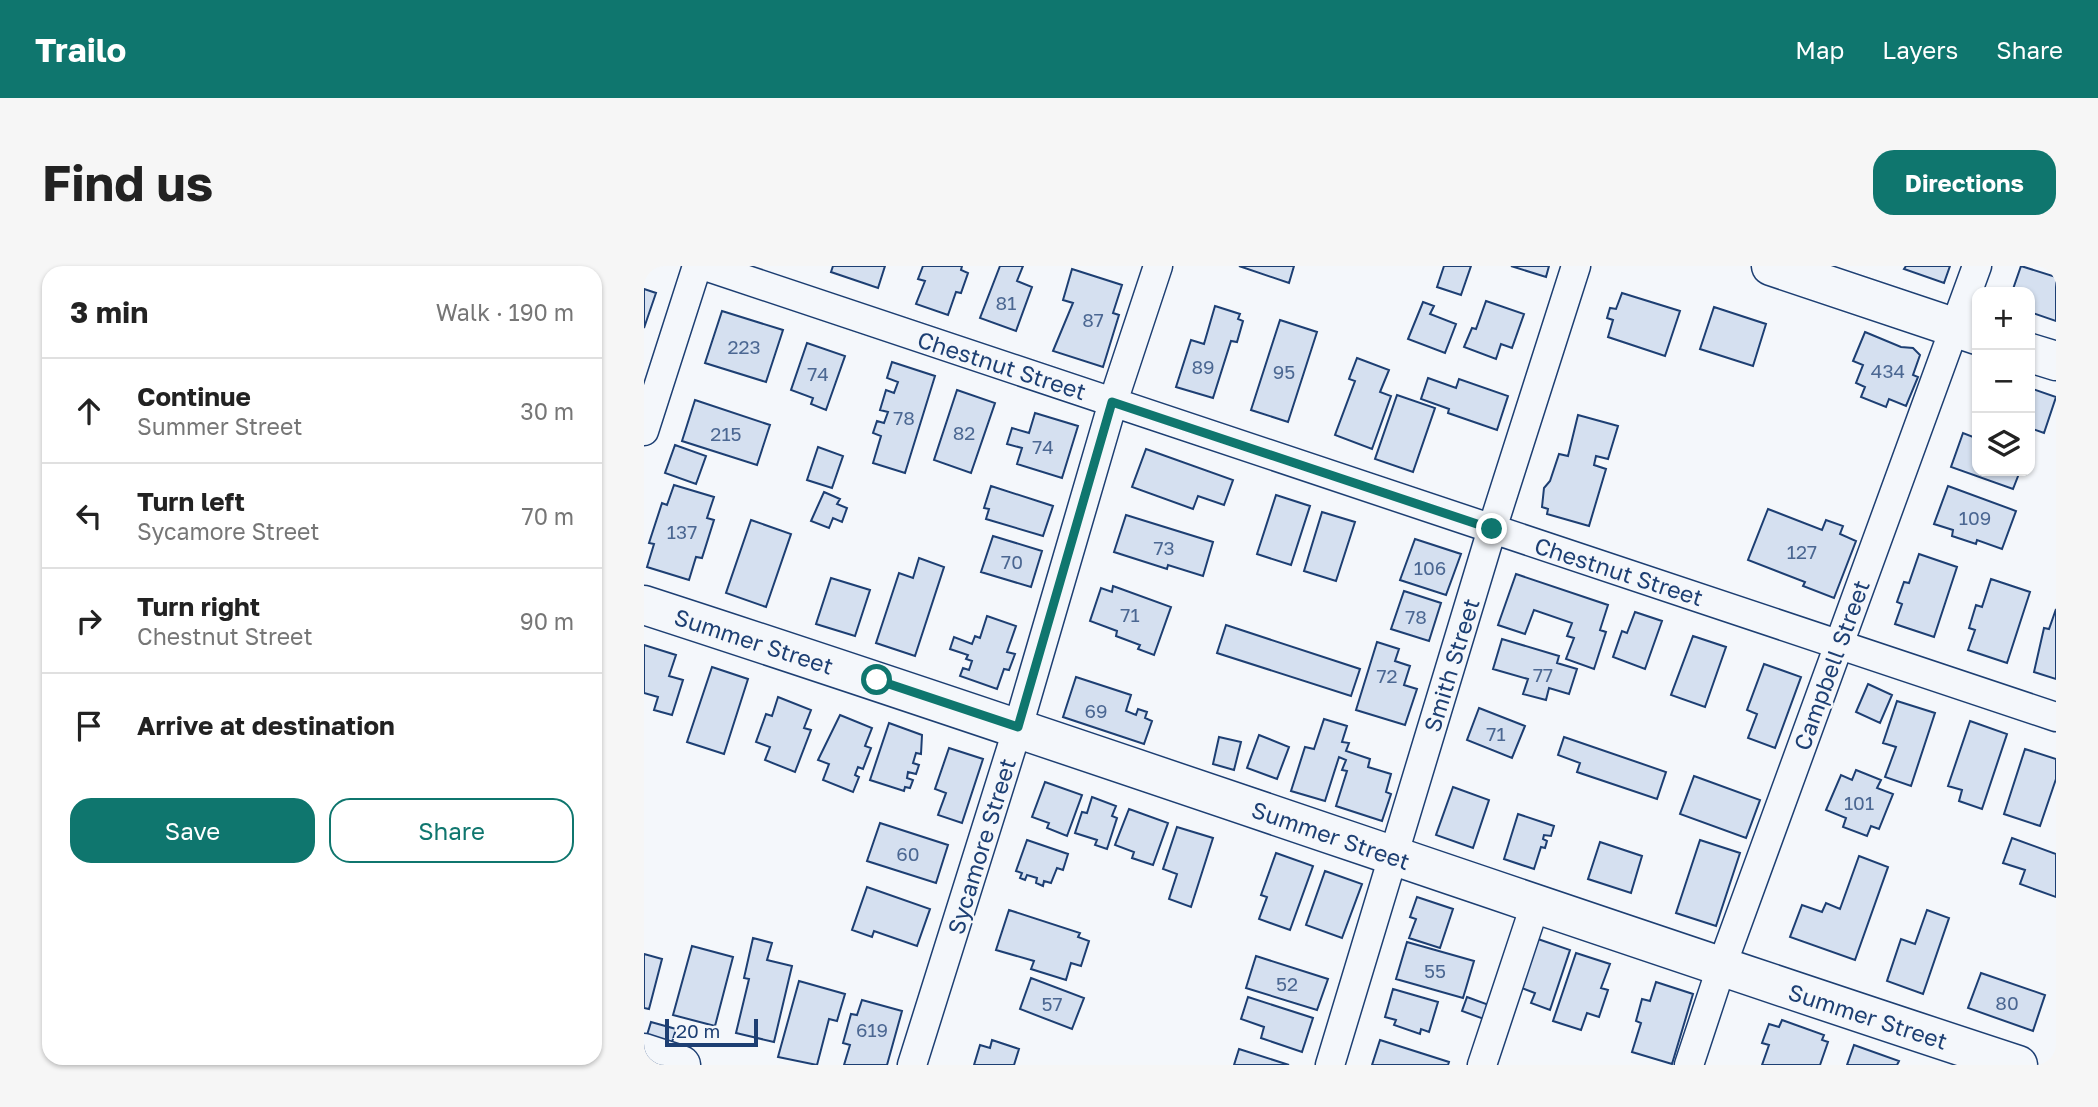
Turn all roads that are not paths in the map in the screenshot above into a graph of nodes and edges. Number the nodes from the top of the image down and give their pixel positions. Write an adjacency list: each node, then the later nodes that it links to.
1 (697, 266): 11 (street)
2 (705, 266): 10 (street, Chestnut Street)
3 (1158, 266): 10 (street, Sycamore Street)
4 (1576, 266): 12 (street, Smith Street)
5 (1771, 266): 7 (main road)
6 (1978, 266): 7 (street, Campbell Street)
7 (1966, 332): 14 (street, Campbell Street)
8 (2035, 355): 9 (main road)
9 (2056, 362)
10 (1112, 402): 12 (street, Chestnut Street); 16 (street, Sycamore Street)
11 (644, 431)
12 (1492, 529): 14 (street, Chestnut Street); 17 (street, Smith Street)
13 (644, 606): 16 (main road, Summer Street)
14 (1839, 644): 15 (street, Chestnut Street); 19 (street, Campbell Street)
15 (2056, 717)
16 (1018, 727): 17 (main road, Summer Street); 22 (street, Sycamore Street)
17 (1394, 856): 18 (main road, Summer Street); 23 (street, Smith Street)
18 (1535, 905): 19 (main road, Summer Street); 24 (street)
19 (1721, 968): 25 (street, Campbell Street); 26 (main road, Summer Street)
20 (644, 1053): 21 (main road)
21 (681, 1065)
22 (912, 1065)
23 (1330, 1065)
24 (1482, 1065)
25 (1689, 1065)
26 (2018, 1065)

